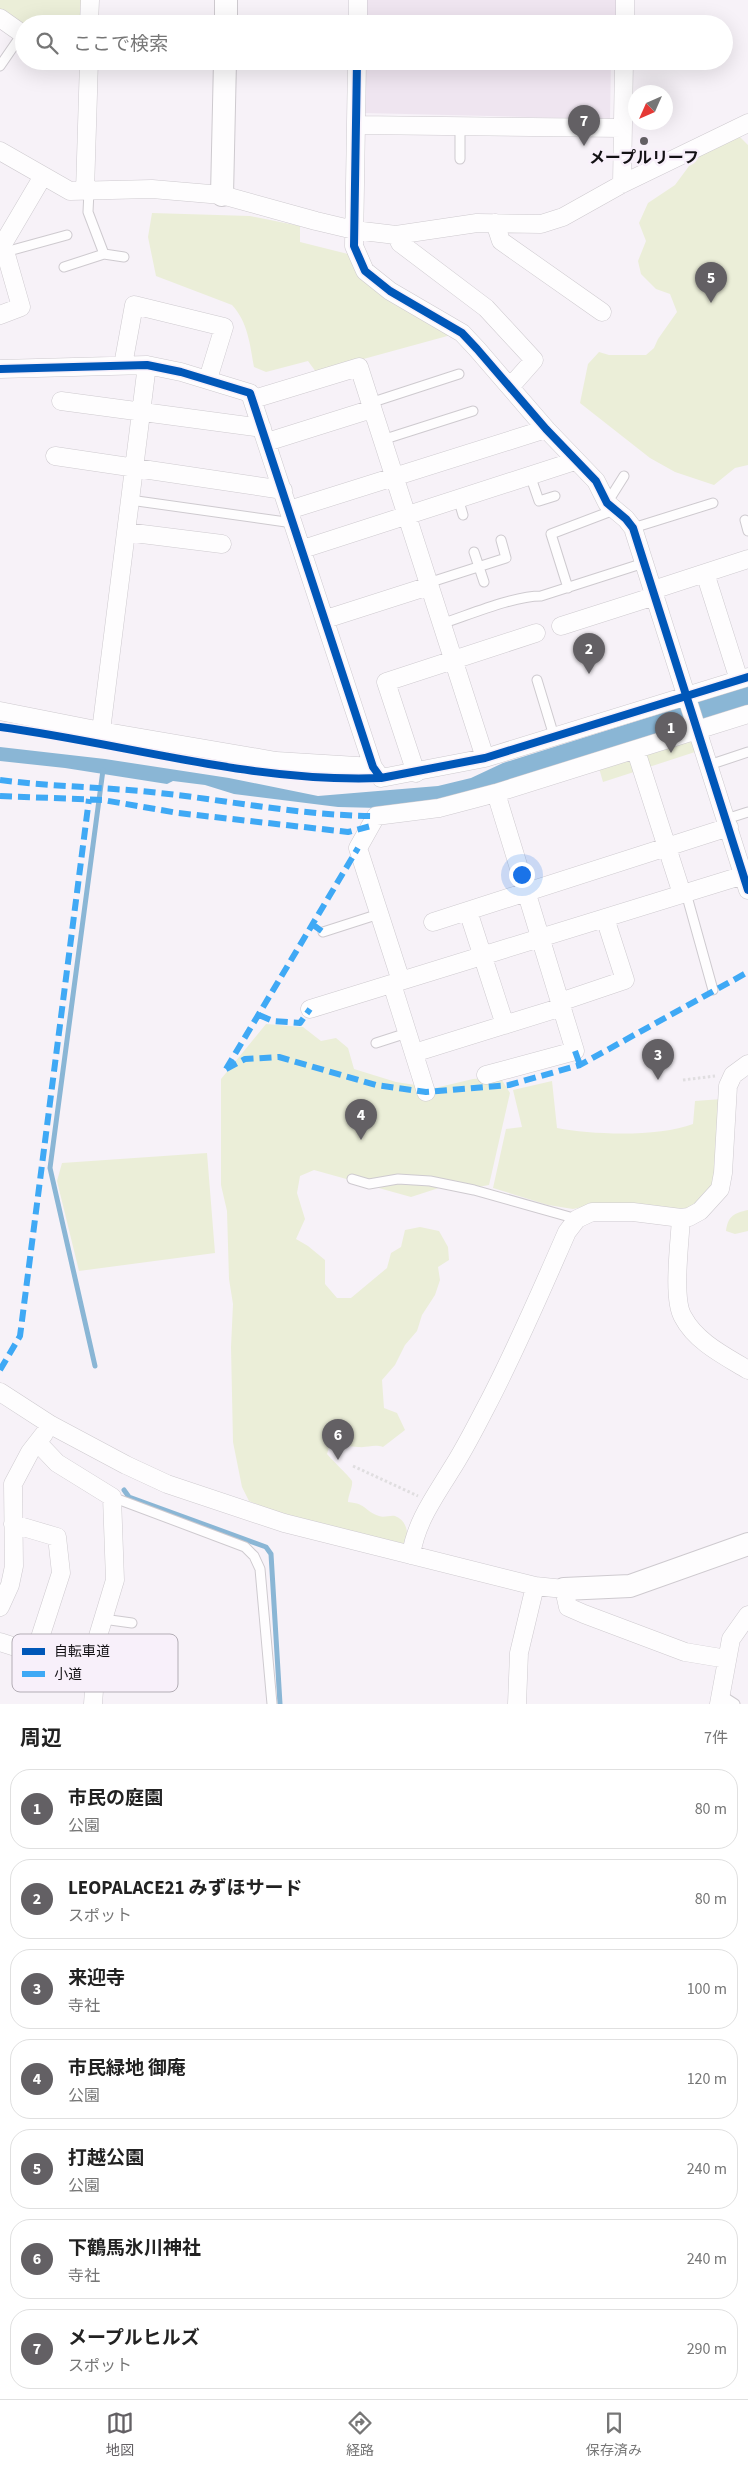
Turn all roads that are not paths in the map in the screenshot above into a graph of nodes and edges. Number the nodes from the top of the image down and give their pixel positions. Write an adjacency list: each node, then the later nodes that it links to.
1 (90, 0): 5 (street)
2 (226, 0): 6 (street)
3 (358, 0): 7 (street)
4 (625, 0): 8 (street)
5 (89, 15)
6 (226, 15)
7 (358, 15)
8 (625, 15)
9 (0, 18): 10 (street)
10 (15, 29)
11 (15, 46): 12 (lane)
12 (0, 66)
13 (88, 70): 25 (street)
14 (225, 70): 26 (street)
15 (357, 70): 18 (street)
16 (624, 70): 20 (street)
17 (748, 123): 24 (street)
18 (356, 125): 19 (street); 28 (street)
19 (460, 126): 20 (street); 22 (lane)
20 (622, 128): 24 (street)
21 (0, 151): 23 (street)
22 (460, 159)
23 (43, 176): 25 (street); 31 (street)
24 (622, 184): 27 (street)
25 (87, 191): 26 (street); 32 (lane)
26 (222, 195): 28 (street)
27 (496, 223): 30 (street); 35 (street)
28 (354, 230): 30 (street); 42 (street)
29 (67, 235): 31 (lane)
30 (396, 235): 42 (street)
31 (6, 252): 36 (street)
32 (104, 254): 33 (lane); 34 (lane)
33 (124, 257)
34 (64, 267)
35 (602, 312)
36 (0, 316)
37 (123, 365): 38 (street); 39 (street); 41 (street)
38 (147, 365): 41 (street); 47 (street)
39 (0, 369)
40 (459, 374): 45 (lane)
41 (208, 379): 43 (street)
42 (511, 386): 48 (street)
43 (254, 399): 45 (street); 49 (street)
44 (61, 401): 47 (street)
45 (371, 406): 49 (street); 50 (street)
46 (473, 411): 50 (lane)
47 (143, 412): 49 (street); 53 (street)
48 (546, 429): 52 (street); 56 (street)
49 (265, 435): 57 (street)
50 (382, 440): 56 (street)
51 (55, 456): 53 (street)
52 (575, 461): 54 (street); 62 (street)
53 (134, 468): 57 (street); 60 (street)
54 (530, 475): 58 (lane); 59 (street)
55 (624, 476): 62 (lane)
56 (394, 477): 63 (street); 65 (street)
57 (282, 490): 65 (street)
58 (555, 496)
59 (458, 498): 63 (street); 64 (lane)
60 (130, 500): 65 (lane); 69 (street)
61 (713, 503): 67 (lane)
62 (610, 507): 67 (street); 80 (lane)
63 (406, 515): 72 (street); 79 (street)
64 (463, 515)
65 (292, 517): 72 (street)
66 (744, 520): 68 (lane)
67 (633, 528): 75 (street)
68 (748, 531)
69 (126, 532): 71 (street); 93 (street)
70 (501, 540): 76 (lane)
71 (222, 544)
72 (302, 549): 82 (street)
73 (474, 552): 76 (lane)
74 (748, 559): 77 (street)
75 (644, 563): 80 (lane); 81 (street)
76 (479, 566): 78 (lane); 79 (lane)
77 (705, 573): 81 (street); 87 (street)
78 (484, 582)
79 (429, 584): 82 (street); 83 (street)
80 (568, 588): 83 (lane)
81 (654, 593): 84 (street); 89 (street)
82 (326, 619): 99 (street)
83 (441, 624): 86 (street)
84 (561, 626)
85 (536, 634): 86 (street)
86 (453, 661): 97 (street); 100 (street)
87 (744, 678): 89 (street)
88 (537, 680): 94 (lane)
89 (687, 697): 92 (street); 94 (street)
90 (0, 710): 93 (street)
91 (748, 714): 92 (street)
92 (699, 730): 95 (street); 98 (street)
93 (101, 731): 99 (street)
94 (554, 736): 97 (street)
95 (636, 751): 101 (street); 104 (street)
96 (748, 752): 98 (lane)
97 (485, 758): 100 (street)
98 (709, 765): 103 (street)
99 (373, 768): 100 (street)
100 (416, 773)
101 (496, 793): 106 (street); 109 (street)
102 (748, 812): 103 (lane)
103 (728, 823): 104 (street); 105 (street)
104 (666, 847): 106 (street); 107 (street)
105 (745, 874): 107 (street)
106 (526, 892): 108 (street); 113 (street)
107 (684, 894): 110 (street); 116 (lane)
108 (468, 911): 111 (street); 114 (street)
109 (379, 914): 112 (lane); 115 (street)
110 (605, 918): 113 (street); 117 (street)
111 (432, 922)
112 (323, 932)
113 (540, 938): 114 (street); 117 (street)
114 (483, 956): 115 (street); 119 (street)
115 (397, 982): 118 (street); 120 (street)
116 (713, 990)
117 (561, 1005): 119 (street); 124 (street)
118 (310, 1009)
119 (505, 1025): 122 (street)
120 (408, 1033): 121 (lane); 122 (street)
121 (376, 1043)
122 (414, 1053): 125 (street)
123 (748, 1064): 127 (street)
124 (486, 1075)
125 (426, 1092)
126 (352, 1179): 128 (lane)
127 (681, 1218): 128 (street); 129 (street)
128 (577, 1219): 137 (street)
129 (748, 1370)
130 (0, 1392): 131 (street)
131 (51, 1424): 132 (street); 137 (street)
132 (38, 1443): 133 (street); 134 (street)
133 (6, 1489): 135 (street)
134 (112, 1497): 142 (street); 150 (lane)
135 (13, 1524): 140 (street); 144 (street)
136 (748, 1544): 139 (street)
137 (411, 1555): 138 (street)
138 (535, 1586): 139 (street); 151 (street)
139 (564, 1589): 148 (street)
140 (0, 1607)
141 (748, 1615): 148 (street)
142 (103, 1619): 143 (lane); 145 (street)
143 (132, 1623)
144 (41, 1634)
145 (99, 1634)
146 (0, 1642): 147 (street)
147 (12, 1646)
148 (727, 1658): 149 (street)
149 (725, 1701)
150 (272, 1704)
151 (517, 1704)

